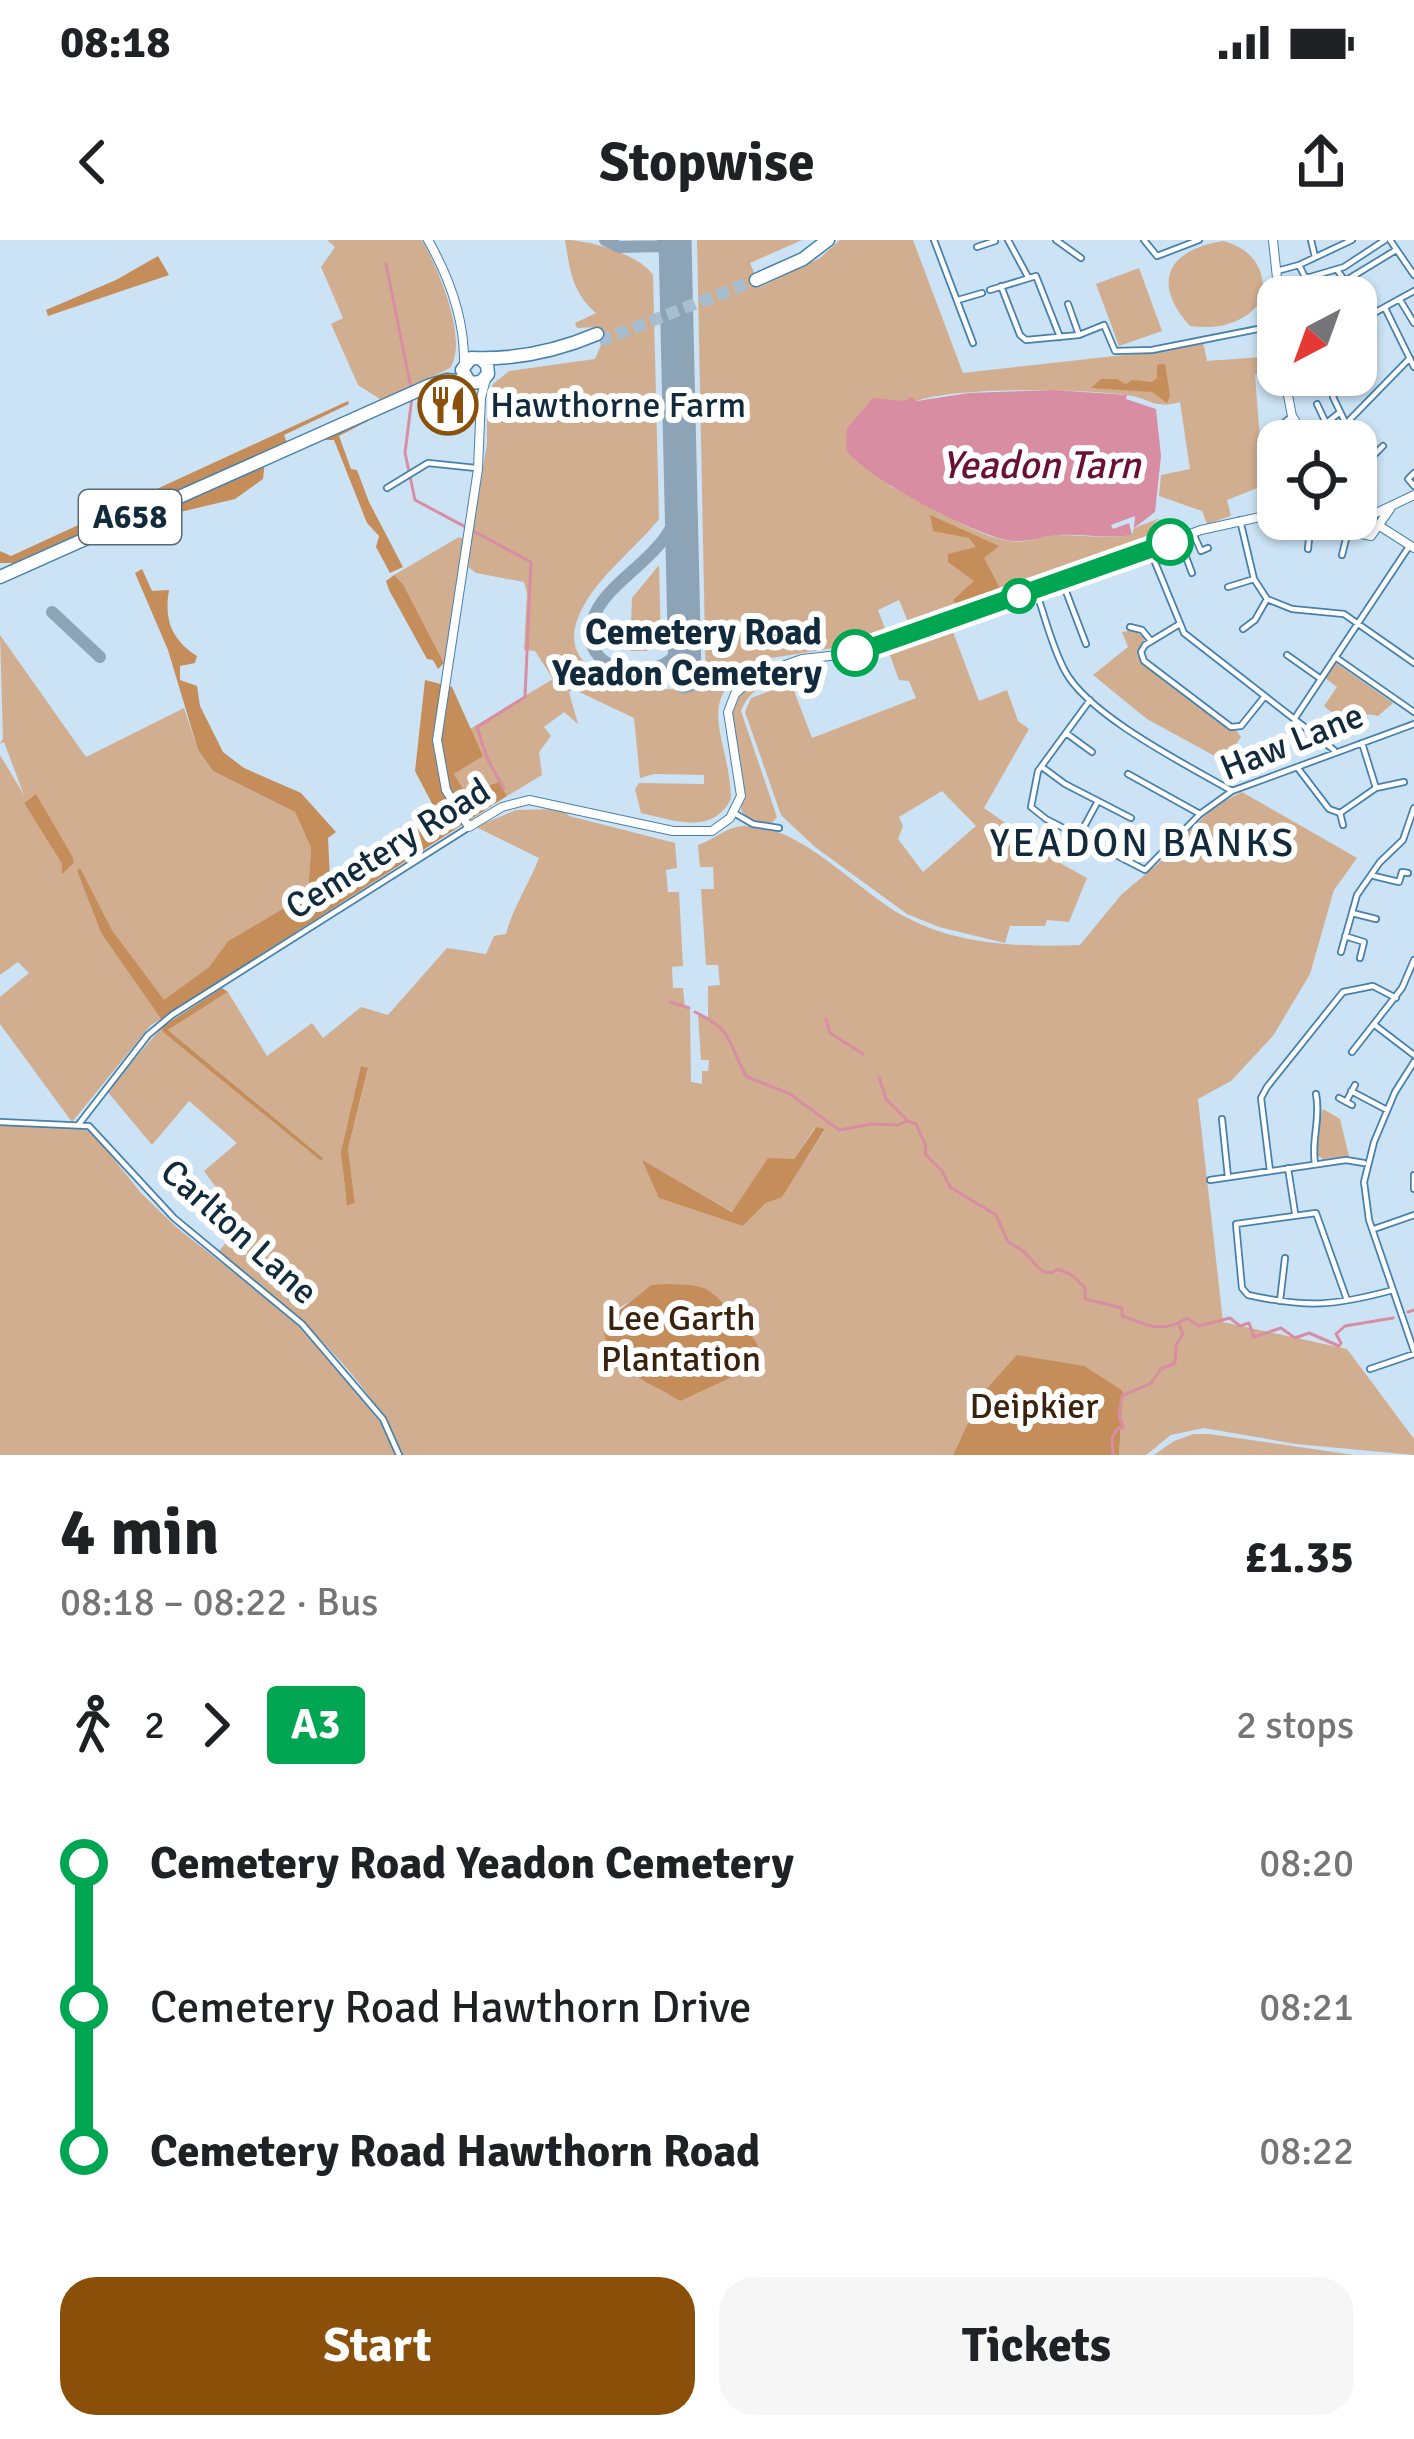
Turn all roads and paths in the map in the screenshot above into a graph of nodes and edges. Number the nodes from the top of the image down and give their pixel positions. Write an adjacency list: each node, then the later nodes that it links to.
1 (428, 240): 37 (street)
2 (815, 240): 3 (highway)
3 (829, 240)
4 (934, 240): 26 (street)
5 (996, 240): 14 (street)
6 (1008, 240): 23 (street)
7 (1055, 240): 17 (street)
8 (1144, 240): 9 (street)
9 (1199, 240)
10 (1274, 240): 20 (street)
11 (1311, 240): 16 (street)
12 (1352, 240): 16 (street)
13 (1388, 240): 15 (street); 19 (street)
14 (976, 248)
15 (1396, 250): 19 (street); 21 (street)
16 (1315, 256): 18 (street)
17 (1081, 258)
18 (1299, 265): 19 (street); 20 (street)
19 (1337, 269)
20 (1277, 271): 22 (street)
21 (1414, 275)
22 (1277, 276)
23 (1028, 277): 24 (street); 35 (street)
24 (1001, 286): 26 (street); 35 (street)
25 (1414, 291): 27 (street)
26 (958, 300): 36 (street)
27 (1400, 300): 29 (street); 31 (street)
28 (1068, 304): 33 (street)
29 (1385, 308): 30 (street); 40 (street)
30 (1377, 312)
31 (1414, 323)
32 (1257, 329): 33 (street)
33 (1079, 335): 35 (street)
34 (599, 338): 38 (highway)
35 (1060, 338)
36 (973, 343)
37 (464, 346): 39 (street); 41 (street)
38 (543, 356): 39 (highway); 43 (highway)
39 (480, 358): 41 (highway); 43 (highway)
40 (1410, 358): 42 (street); 57 (street)
41 (464, 366): 44 (highway, A658); 45 (highway)
42 (1414, 367)
43 (486, 378): 45 (highway); 48 (street)
44 (446, 380): 45 (highway, A658); 79 (highway, A658)
45 (470, 382): 48 (street)
46 (1288, 396): 51 (street)
47 (1335, 396): 50 (street)
48 (481, 398): 60 (street)
49 (1317, 404): 54 (street)
50 (1339, 413): 55 (street); 56 (street)
51 (1292, 416): 52 (street); 53 (street)
52 (1286, 420)
53 (1294, 420)
54 (1325, 420)
55 (1330, 420)
56 (1343, 420)
57 (1350, 420)
58 (1382, 446): 59 (street)
59 (1377, 451)
60 (478, 469): 63 (street); 117 (street)
61 (1414, 473): 62 (street)
62 (1414, 485)
63 (387, 488)
64 (1414, 495): 65 (street)
65 (1377, 513)
66 (1257, 517): 67 (street)
67 (1240, 520): 69 (street); 80 (street)
68 (1377, 528): 73 (street)
69 (1193, 533): 70 (street); 74 (street)
70 (1179, 538): 76 (street); 78 (street)
71 (1307, 540): 75 (street)
72 (1351, 540): 77 (street)
73 (1412, 546): 85 (street)
74 (1208, 548)
75 (1308, 549)
76 (1150, 550): 81 (street); 86 (street)
77 (1342, 555)
78 (1192, 573)
79 (0, 577)
80 (1254, 579): 82 (street); 84 (street)
81 (1062, 581): 83 (street); 90 (street)
82 (1228, 587)
83 (1036, 591): 96 (street); 112 (street)
84 (1267, 599): 85 (street); 88 (street)
85 (1358, 623): 92 (street); 93 (street)
86 (1178, 625): 89 (street); 95 (street)
87 (1130, 627): 89 (street)
88 (1243, 629)
89 (1150, 641): 95 (street)
90 (1085, 644)
91 (1287, 655): 94 (street)
92 (1335, 658): 94 (street); 97 (street)
93 (1414, 663)
94 (1321, 679): 98 (street)
95 (1265, 696): 98 (street)
96 (1090, 700): 100 (street); 109 (street)
97 (1414, 712)
98 (1294, 718): 102 (street)
99 (1414, 724): 101 (street, Haw Lane)
100 (1066, 733): 103 (street); 104 (street)
101 (1362, 743): 102 (street, Haw Lane); 108 (street)
102 (1334, 750): 105 (street, Haw Lane)
103 (1092, 752)
104 (1042, 767): 110 (street); 119 (street)
105 (1297, 767): 109 (street, Haw Lane); 113 (street)
106 (1129, 773): 114 (street)
107 (1404, 782): 108 (street)
108 (1376, 788): 113 (street)
109 (1232, 791): 114 (street, Haw Lane)
110 (1098, 801): 115 (street); 119 (street)
111 (1414, 808): 121 (street)
112 (734, 813): 117 (street, Cemetery Road); 118 (street)
113 (1340, 813): 116 (street)
114 (1200, 814): 119 (street, Haw Lane)
115 (1132, 818)
116 (1343, 825)
117 (469, 827): 137 (street, Cemetery Road)
118 (779, 828)
119 (1079, 836)
120 (1408, 873): 121 (street)
121 (1373, 876): 122 (street)
122 (1352, 913): 123 (street); 124 (street)
123 (1376, 919)
124 (1345, 936): 125 (street); 126 (street)
125 (1341, 952)
126 (1360, 958)
127 (1414, 960): 128 (street)
128 (1396, 998): 129 (street); 141 (street)
129 (1374, 1025): 130 (street); 131 (street)
130 (1352, 1052)
131 (1414, 1059): 134 (street)
132 (1316, 1094): 138 (street)
133 (1346, 1102): 134 (street)
134 (1387, 1110): 139 (street)
135 (1222, 1119): 143 (street)
136 (0, 1122): 137 (street)
137 (79, 1124): 155 (street, Carlton Lane)
138 (1315, 1164): 139 (street); 140 (street)
139 (1366, 1164): 148 (street)
140 (1288, 1168): 141 (street); 146 (street)
141 (1270, 1171): 143 (street)
142 (1414, 1174): 145 (street)
143 (1228, 1177): 144 (street)
144 (1210, 1180)
145 (1414, 1189)
146 (1294, 1213): 151 (street); 152 (street)
147 (1414, 1215): 148 (street)
148 (1372, 1230): 150 (street)
149 (1286, 1258): 152 (street)
150 (1393, 1290): 151 (street); 153 (street)
151 (1347, 1300): 152 (street)
152 (1280, 1301)
153 (1414, 1353): 154 (street)
154 (1370, 1369)
155 (399, 1455)

